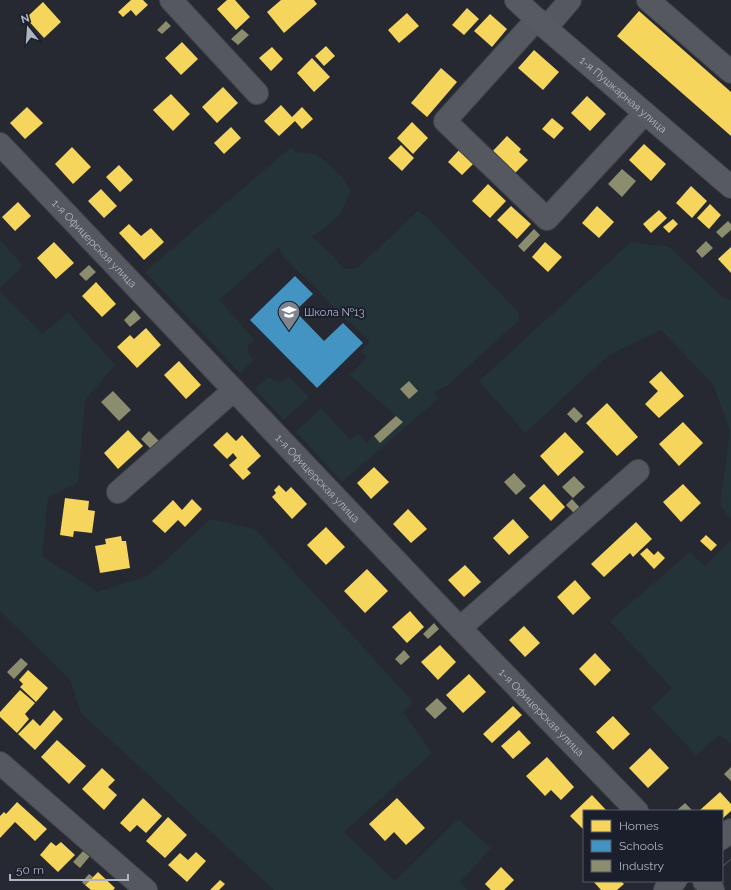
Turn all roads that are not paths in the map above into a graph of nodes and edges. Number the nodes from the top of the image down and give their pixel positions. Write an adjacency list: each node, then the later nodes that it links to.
1 (171, 0): 7 (street)
2 (516, 0): 5 (main road, 1-я Пушкарная улица)
3 (570, 0): 5 (street)
4 (648, 0): 6 (street)
5 (542, 23): 8 (main road, 1-я Пушкарная улица); 8 (street)
6 (731, 72)
7 (257, 93)
8 (645, 113): 10 (main road, 1-я Пушкарная улица)
9 (0, 144): 11 (street, 1-я Офицерская улица)
10 (731, 187)
11 (234, 390): 13 (street); 14 (street, 1-я Офицерская улица)
12 (638, 471): 14 (street)
13 (118, 492)
14 (460, 628): 16 (street, 1-я Офицерская улица)
15 (0, 763): 21 (street)
16 (636, 810)
17 (731, 830): 18 (main road)
18 (723, 837)
19 (674, 882): 22 (main road)
20 (705, 882): 23 (street)
21 (146, 890)
22 (665, 890)
23 (713, 890)

